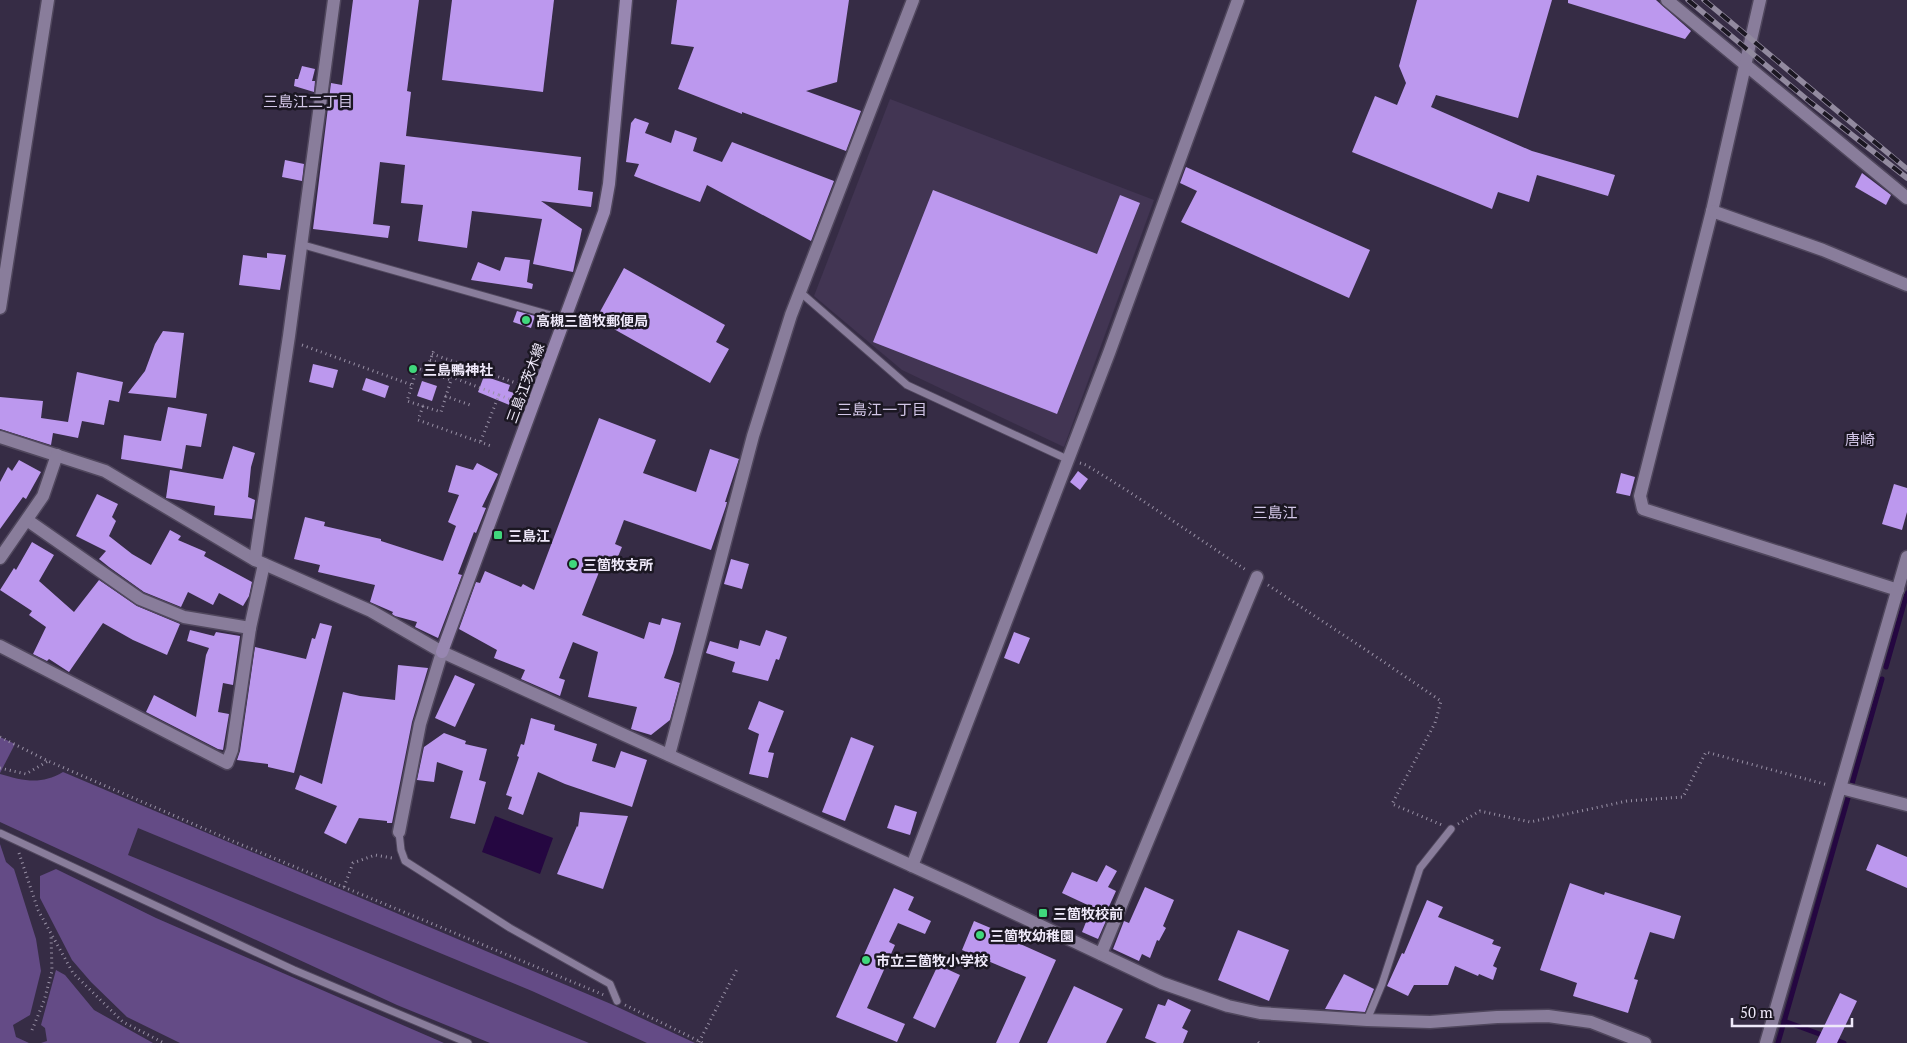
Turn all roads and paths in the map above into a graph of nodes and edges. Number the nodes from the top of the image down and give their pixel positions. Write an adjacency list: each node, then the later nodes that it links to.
1 (48, 0): 14 (street)
2 (334, 0): 11 (street)
3 (626, 0): 15 (main road, 三島江茨木線)
4 (913, 0): 13 (street)
5 (1238, 0): 34 (street)
6 (1668, 0): 8 (street)
7 (1760, 0): 8 (street)
8 (1745, 64): 9 (street); 10 (street)
9 (1907, 198)
10 (1712, 211): 12 (street); 40 (street)
11 (300, 244): 15 (lane); 16 (street)
12 (1907, 285)
13 (800, 292): 34 (lane); 45 (street)
14 (0, 308)
15 (565, 319): 24 (main road, 三島江茨木線)
16 (289, 336): 23 (path); 38 (street)
17 (434, 350): 18 (path)
18 (432, 354): 19 (path); 24 (path)
19 (430, 360): 20 (path); 21 (path)
20 (426, 371): 22 (path); 23 (path)
21 (468, 374)
22 (446, 378): 25 (path); 26 (path)
23 (412, 385): 28 (path)
24 (541, 385): 43 (main road, 三島江茨木線)
25 (499, 395): 27 (path); 31 (path)
26 (445, 396): 28 (path); 29 (path)
27 (509, 398)
28 (423, 406): 31 (path)
29 (474, 406)
30 (0, 437): 33 (street)
31 (480, 442): 32 (path)
32 (491, 446)
33 (57, 455): 35 (street); 38 (street)
34 (1067, 458): 39 (path); 55 (street)
35 (27, 520): 37 (street); 41 (street)
36 (1907, 557): 40 (street)
37 (0, 558)
38 (260, 562): 41 (street); 43 (street)
39 (1257, 577): 50 (path); 58 (street)
40 (1898, 590): 48 (street)
41 (250, 628): 42 (street)
42 (0, 646)
43 (442, 652): 45 (street); 51 (street)
44 (0, 737): 46 (path)
45 (669, 755): 55 (street)
46 (48, 761): 47 (path); 56 (path)
47 (0, 768)
48 (1841, 788): 49 (street); 50 (path); 67 (street)
49 (1907, 806)
50 (1451, 829): 61 (lane)
51 (399, 832): 54 (lane)
52 (0, 833): 53 (lane)
53 (15, 840): 57 (path); 65 (lane)
54 (405, 861): 56 (path); 60 (lane)
55 (912, 866): 58 (street)
56 (344, 887): 60 (path)
57 (52, 933): 62 (path); 64 (path)
58 (1101, 954): 61 (street)
59 (737, 970): 63 (path)
60 (617, 1001): 63 (path)
61 (1367, 1020): 66 (street)
62 (32, 1030)
63 (701, 1042)
64 (164, 1043)
65 (468, 1043)
66 (1645, 1043)
67 (1766, 1043)

